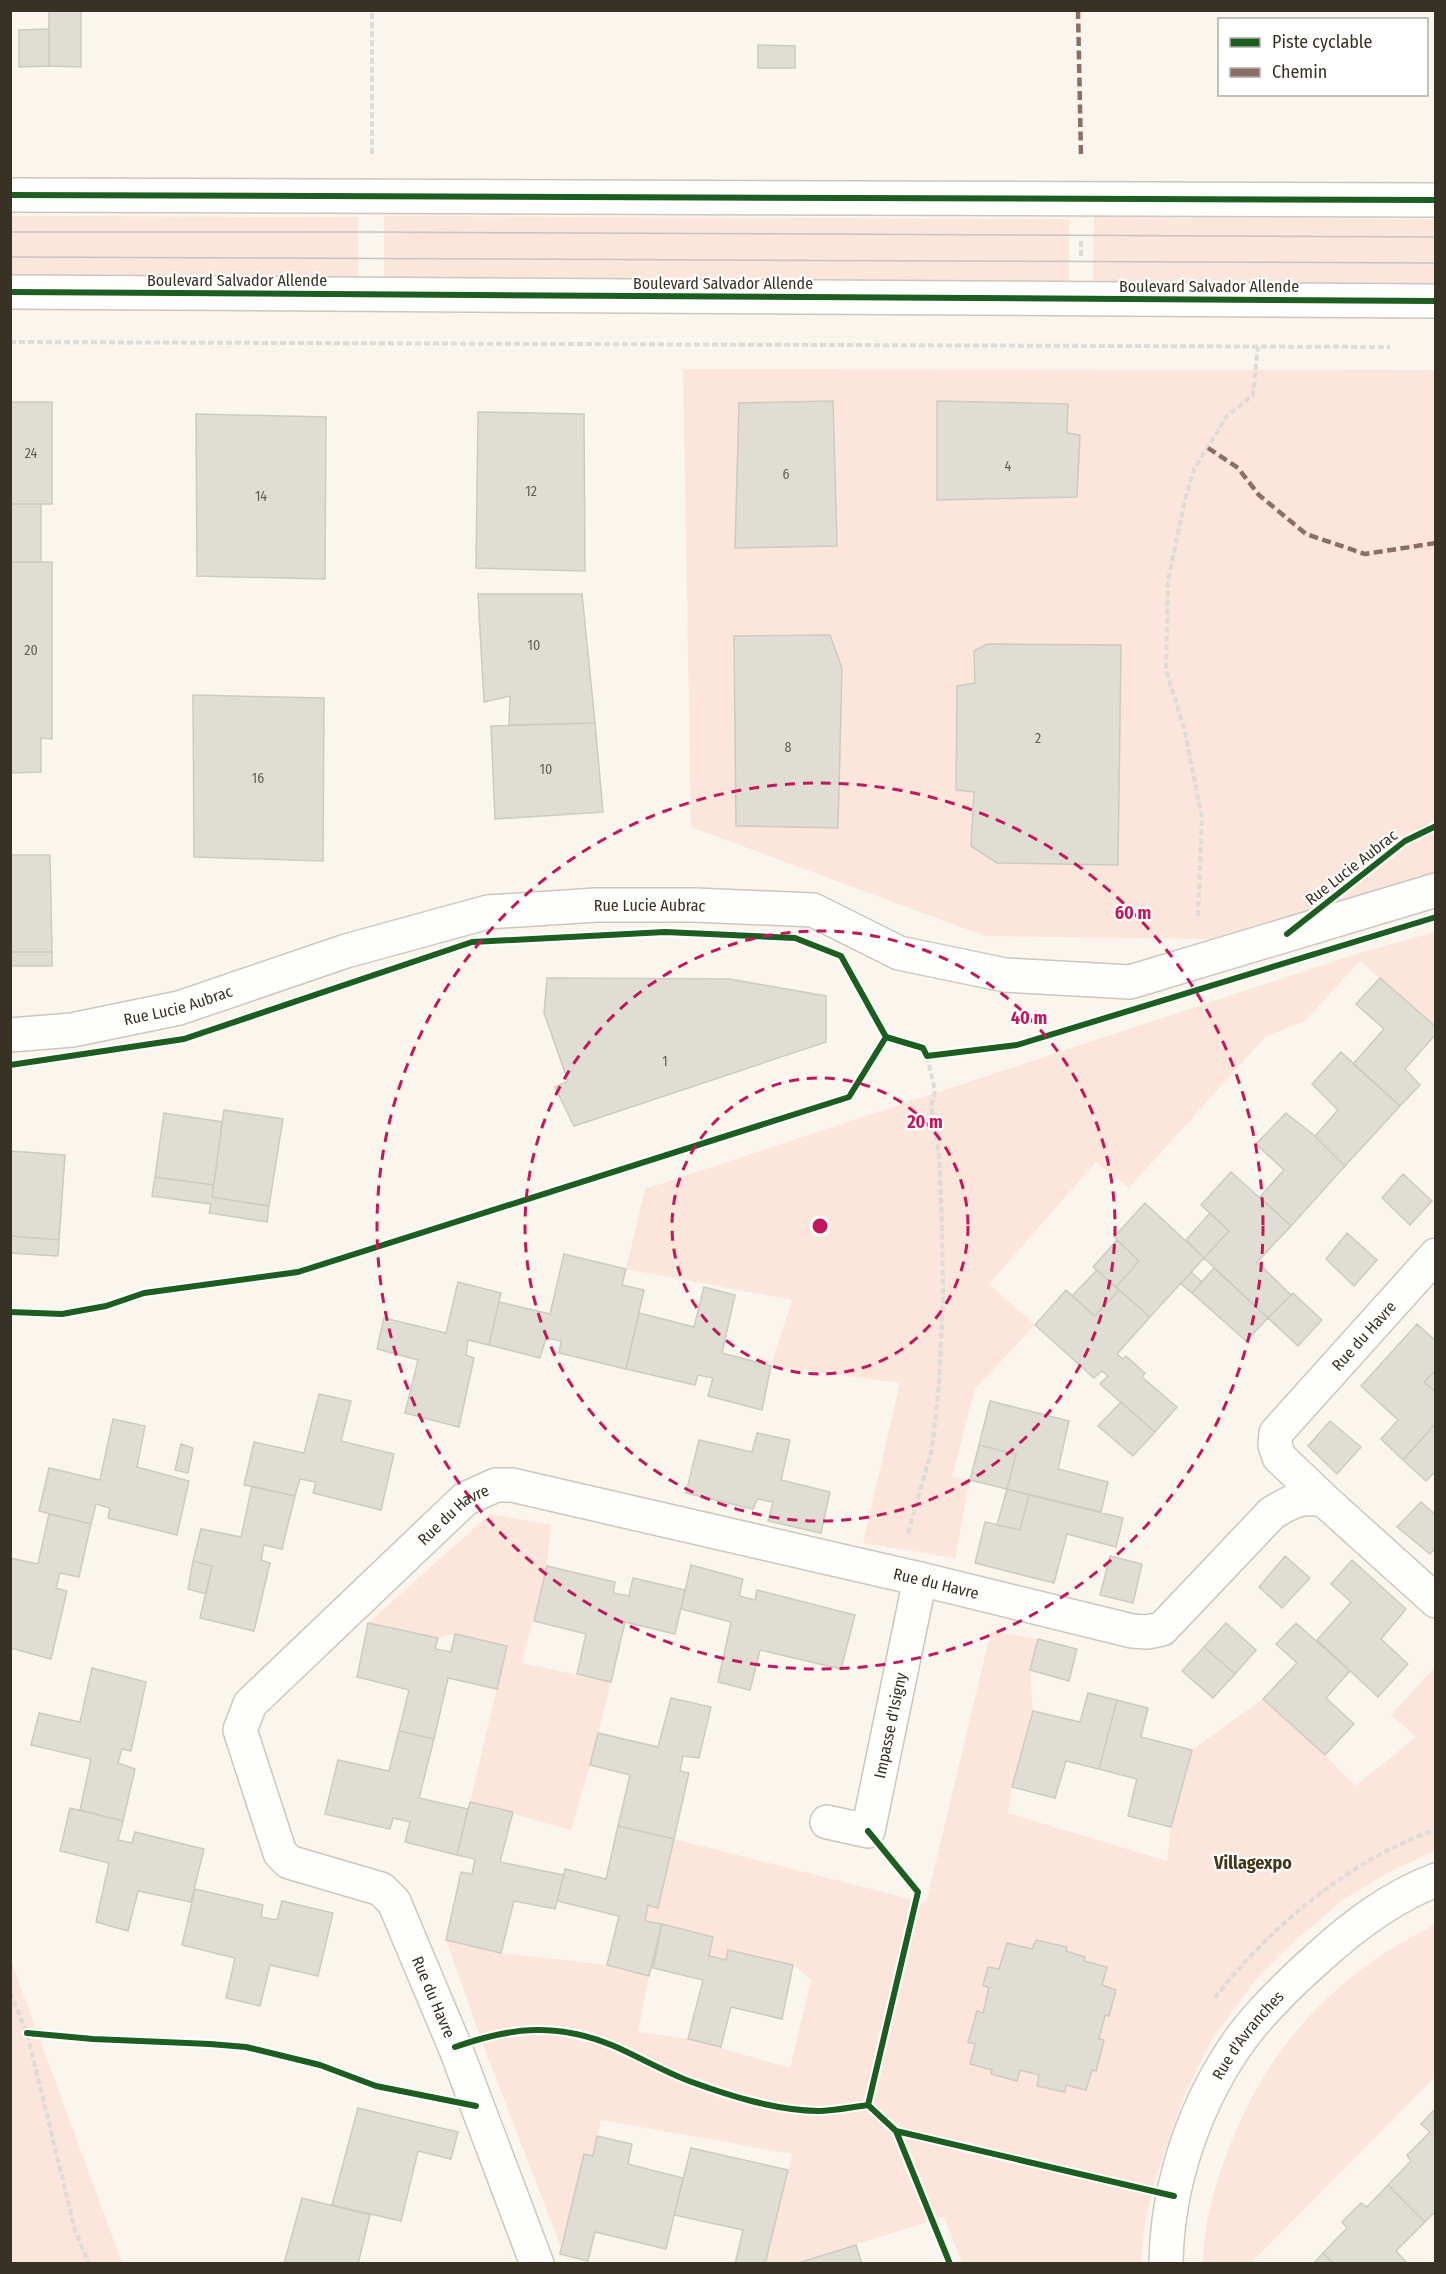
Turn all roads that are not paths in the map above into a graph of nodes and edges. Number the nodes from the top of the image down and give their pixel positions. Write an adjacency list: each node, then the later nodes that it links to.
1 (10, 195): 2 (street)
2 (1436, 200)
3 (10, 292): 4 (street, Boulevard Salvador Allende)
4 (1436, 300)
5 (1436, 890): 6 (street, Rue Lucie Aubrac)
6 (10, 1035)
7 (1436, 1255): 8 (street, Rue du Havre)
8 (1324, 1500): 9 (street, Rue du Havre); 10 (street, Rue du Havre)
9 (908, 1577): 11 (street, Impasse d'Isigny); 13 (street, Rue du Havre)
10 (1436, 1601)
11 (827, 1822)
12 (1436, 1880): 14 (street, Rue d'Avranches)
13 (537, 2264)
14 (1167, 2264)

